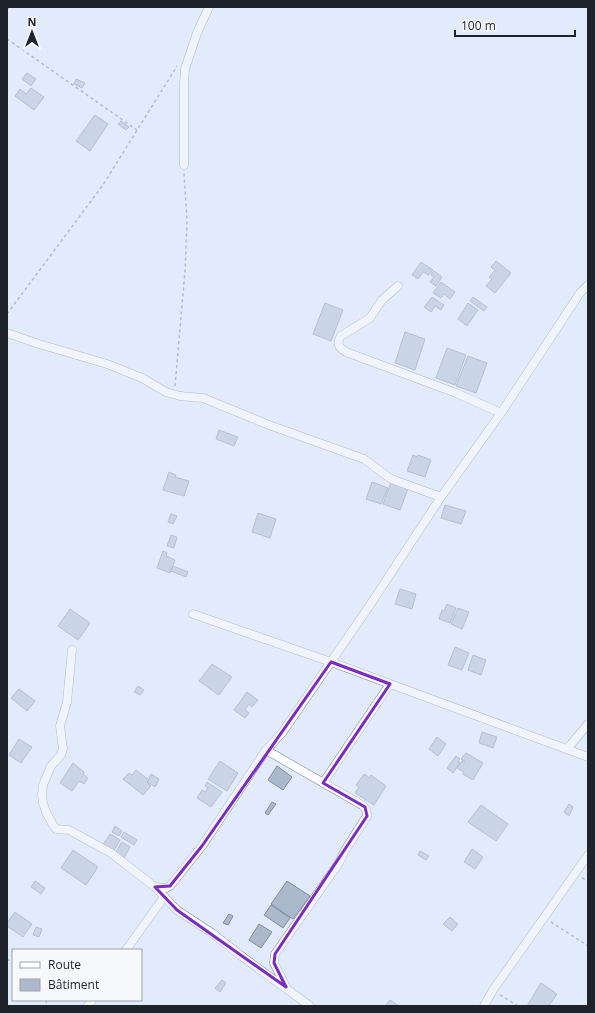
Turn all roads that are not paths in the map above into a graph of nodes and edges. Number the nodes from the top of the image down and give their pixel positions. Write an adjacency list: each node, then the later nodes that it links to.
1 (209, 7): 2 (street)
2 (184, 165)
3 (588, 285): 6 (street)
4 (398, 286): 6 (street)
5 (7, 332): 7 (street)
6 (501, 414): 7 (street)
7 (441, 497): 10 (street)
8 (193, 614): 10 (street)
9 (72, 650): 18 (street)
10 (331, 662): 11 (street); 14 (street)
11 (390, 684): 13 (street); 16 (street)
12 (588, 724): 13 (street)
13 (567, 748): 15 (street)
14 (266, 750): 16 (street); 18 (street)
15 (588, 757)
16 (323, 783): 21 (street)
17 (588, 855): 23 (street)
18 (155, 887): 19 (street)
19 (164, 897): 20 (street); 21 (street)
20 (127, 949)
21 (286, 988): 22 (street)
22 (310, 1006)
23 (484, 1006)

